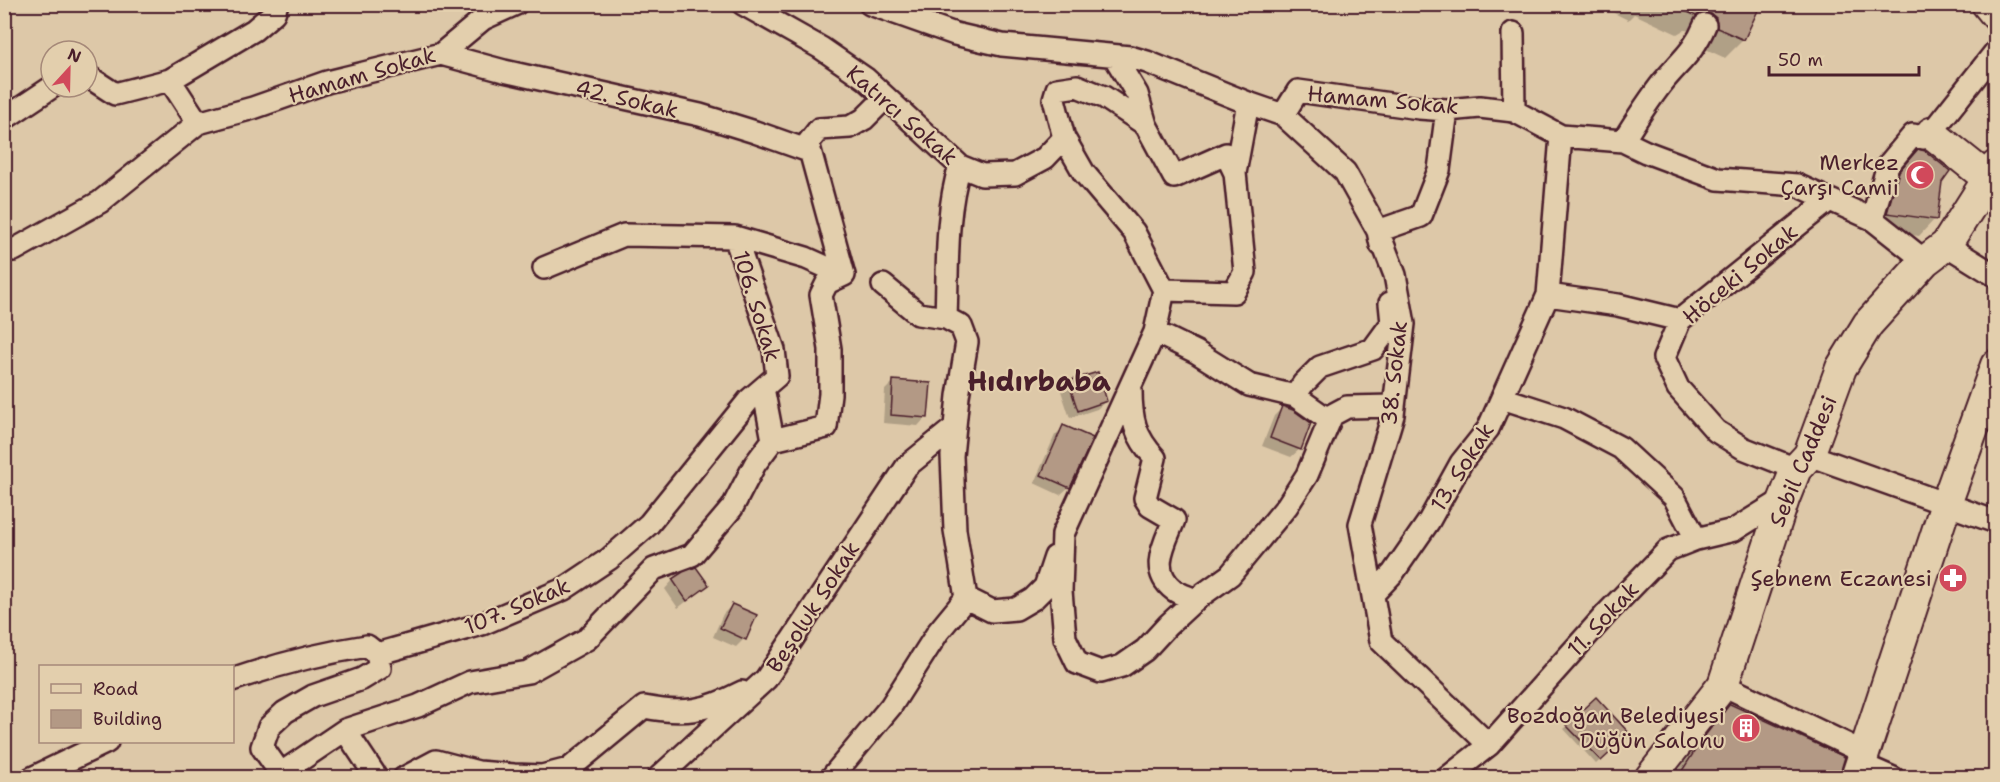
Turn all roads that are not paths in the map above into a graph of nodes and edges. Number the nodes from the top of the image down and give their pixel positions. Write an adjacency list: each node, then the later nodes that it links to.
1 (277, 4): 12 (street)
2 (516, 4): 10 (street, Hamam Sokak)
3 (743, 4): 15 (street, Katırcı Sokak)
4 (870, 4): 11 (street, Hamam Sokak)
5 (1987, 4): 6 (street)
6 (1995, 15)
7 (1705, 25): 26 (street)
8 (1513, 33): 18 (street)
9 (1995, 51): 23 (street)
10 (441, 54): 21 (street, Hamam Sokak); 27 (street, 42. Sokak)
11 (1114, 56): 16 (street, Hamam Sokak); 22 (street)
12 (170, 80): 13 (street); 21 (street)
13 (99, 84)
14 (39, 95): 20 (street)
15 (885, 98): 27 (street); 28 (street, Katırcı Sokak)
16 (1248, 103): 19 (street, Hamam Sokak); 29 (street)
17 (1447, 110): 18 (street, Hamam Sokak); 19 (street, Hamam Sokak); 33 (street)
18 (1514, 111): 24 (street, Hamam Sokak)
19 (1283, 115): 33 (street, 38. Sokak)
20 (4, 119)
21 (198, 123): 35 (street)
22 (1146, 125): 25 (street); 29 (street)
23 (1931, 133): 30 (street); 32 (street)
24 (1561, 136): 26 (street, Hamam Sokak); 42 (street, 13. Sokak)
25 (1064, 138): 28 (street, Katırcı Sokak); 41 (street)
26 (1623, 141): 31 (street, Hamam Sokak)
27 (810, 151): 38 (street)
28 (960, 166): 43 (street)
29 (1235, 173): 41 (street)
30 (1992, 177): 36 (street, Sebil Caddesi)
31 (1828, 201): 32 (street, Hamam Sokak); 44 (street, Höceki Sokak)
32 (1872, 219): 36 (street, Hamam Sokak)
33 (1378, 231): 49 (street); 51 (street, 38. Sokak)
34 (735, 237): 37 (street); 38 (street); 48 (street, 106. Sokak)
35 (14, 250)
36 (1936, 253): 39 (street, Hamam Sokak); 55 (street, Sebil Caddesi)
37 (544, 268)
38 (844, 275): 54 (street)
39 (1995, 276)
40 (883, 285): 43 (street)
41 (1164, 290): 45 (street)
42 (1548, 295): 44 (street); 50 (street, 13. Sokak)
43 (946, 318): 53 (street)
44 (1680, 320): 55 (street, Höceki Sokak)
45 (1155, 332): 47 (street); 49 (street)
46 (1995, 365): 57 (street)
47 (1131, 387): 59 (street); 63 (street)
48 (763, 388): 54 (street, 106. Sokak); 64 (street, 107. Sokak)
49 (1295, 396): 52 (street)
50 (1502, 398): 60 (street); 61 (street, 13. Sokak)
51 (1394, 406): 52 (street); 61 (street, 38. Sokak)
52 (1329, 420): 63 (street)
53 (955, 427): 62 (street); 66 (street, Beşoluk Sokak)
54 (773, 440): 68 (street)
55 (1802, 462): 56 (street, Sebil Caddesi); 57 (street, Höceki Sokak)
56 (1784, 499): 60 (street, 11. Sokak); 67 (street, Sebil Caddesi)
57 (1946, 504): 58 (street, Höceki Sokak); 71 (street)
58 (1995, 522)
59 (1063, 534): 62 (street); 63 (street)
60 (1696, 539): 70 (street, 11. Sokak)
61 (1374, 593): 70 (street)
62 (966, 598): 77 (street)
63 (1196, 600)
64 (377, 654): 65 (street, 107. Sokak); 72 (street)
65 (234, 679)
66 (766, 679): 75 (street); 76 (street, Beşoluk Sokak)
67 (1723, 685): 71 (street); 79 (street, Sebil Caddesi)
68 (345, 730): 72 (street); 74 (street)
69 (103, 743): 73 (street)
70 (1489, 745): 78 (street, 11. Sokak)
71 (1860, 765): 80 (street)
72 (278, 776)
73 (32, 777)
74 (377, 777)
75 (404, 777)
76 (658, 777)
77 (831, 777)
78 (1447, 777)
79 (1650, 777)
80 (1893, 777)

